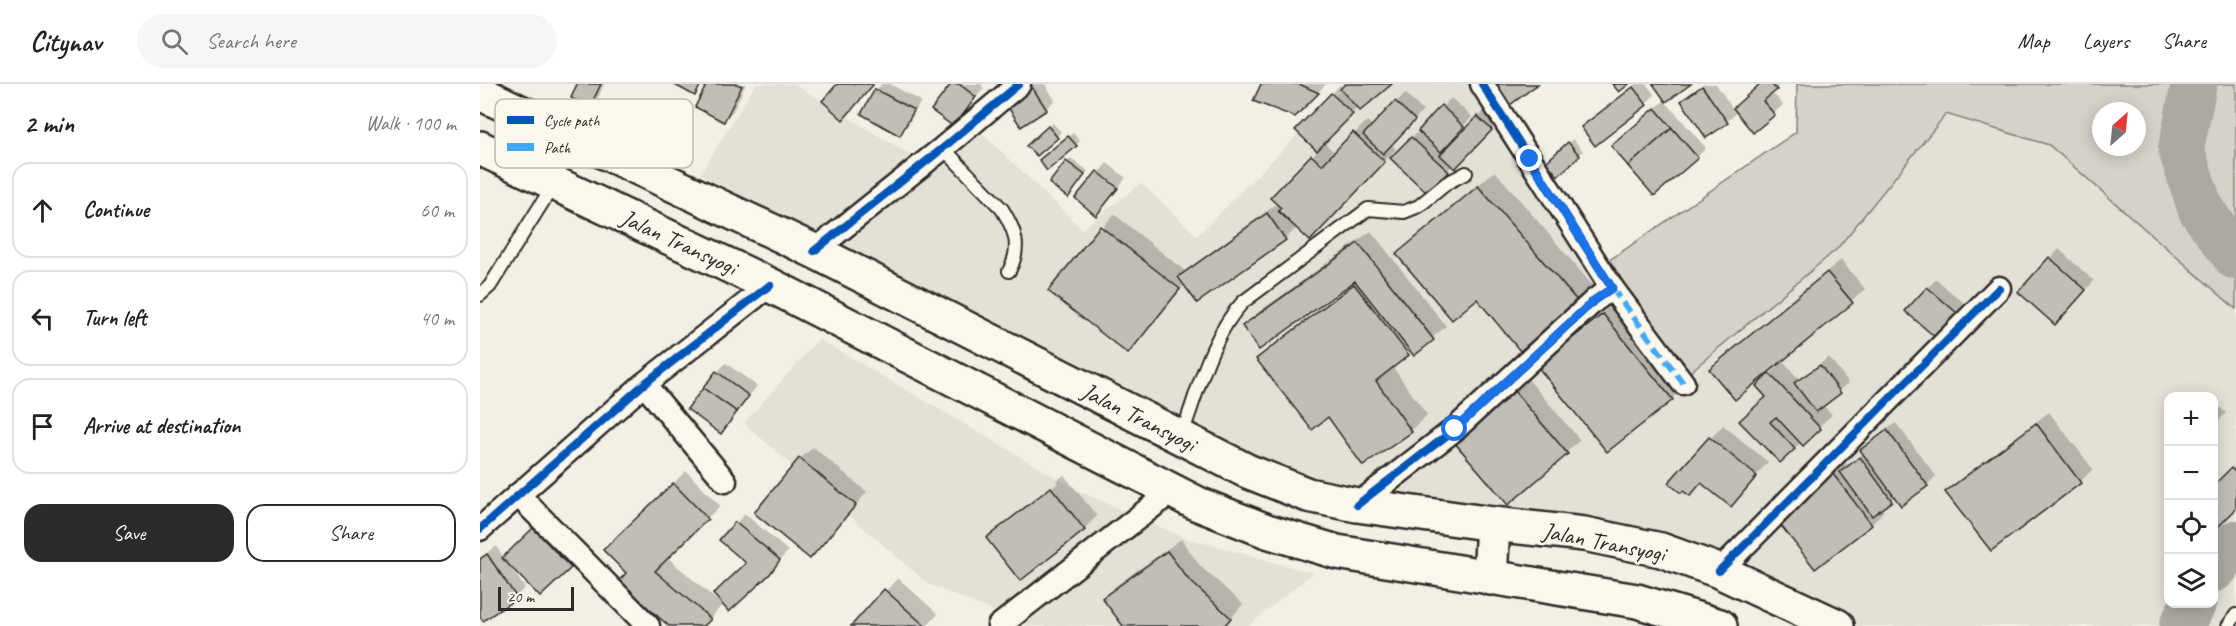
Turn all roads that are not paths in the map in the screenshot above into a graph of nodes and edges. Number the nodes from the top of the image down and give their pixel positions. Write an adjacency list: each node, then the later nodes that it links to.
1 (1019, 84): 6 (street)
2 (1482, 84): 15 (street)
3 (480, 93): 4 (highway, Jalan Transyogi)
4 (495, 100)
5 (480, 148): 7 (highway, Jalan Transyogi)
6 (943, 148): 12 (street); 13 (lane)
7 (495, 155)
8 (522, 168): 11 (highway, Jalan Transyogi)
9 (639, 168): 12 (highway, Jalan Transyogi)
10 (1466, 173): 20 (lane)
11 (554, 183): 14 (highway, Jalan Transyogi); 17 (lane)
12 (814, 251): 20 (highway, Jalan Transyogi)
13 (1009, 271)
14 (770, 285): 19 (street); 22 (highway, Jalan Transyogi)
15 (1612, 288): 18 (street); 24 (street)
16 (1999, 288): 27 (street)
17 (480, 295)
18 (1683, 383)
19 (644, 384): 21 (street); 23 (street)
20 (1181, 438): 24 (highway, Jalan Transyogi)
21 (725, 482)
22 (1172, 491): 28 (highway, Jalan Transyogi); 31 (street)
23 (518, 495): 26 (street); 30 (street)
24 (1357, 505): 25 (highway, Jalan Transyogi)
25 (1493, 524): 27 (highway, Jalan Transyogi); 28 (highway)
26 (480, 529)
27 (1719, 571): 33 (highway, Jalan Transyogi)
28 (1490, 578): 32 (highway, Jalan Transyogi)
29 (2236, 615): 34 (lane)
30 (648, 626)
31 (999, 626)
32 (1720, 626)
33 (1837, 626)
34 (2228, 626)

